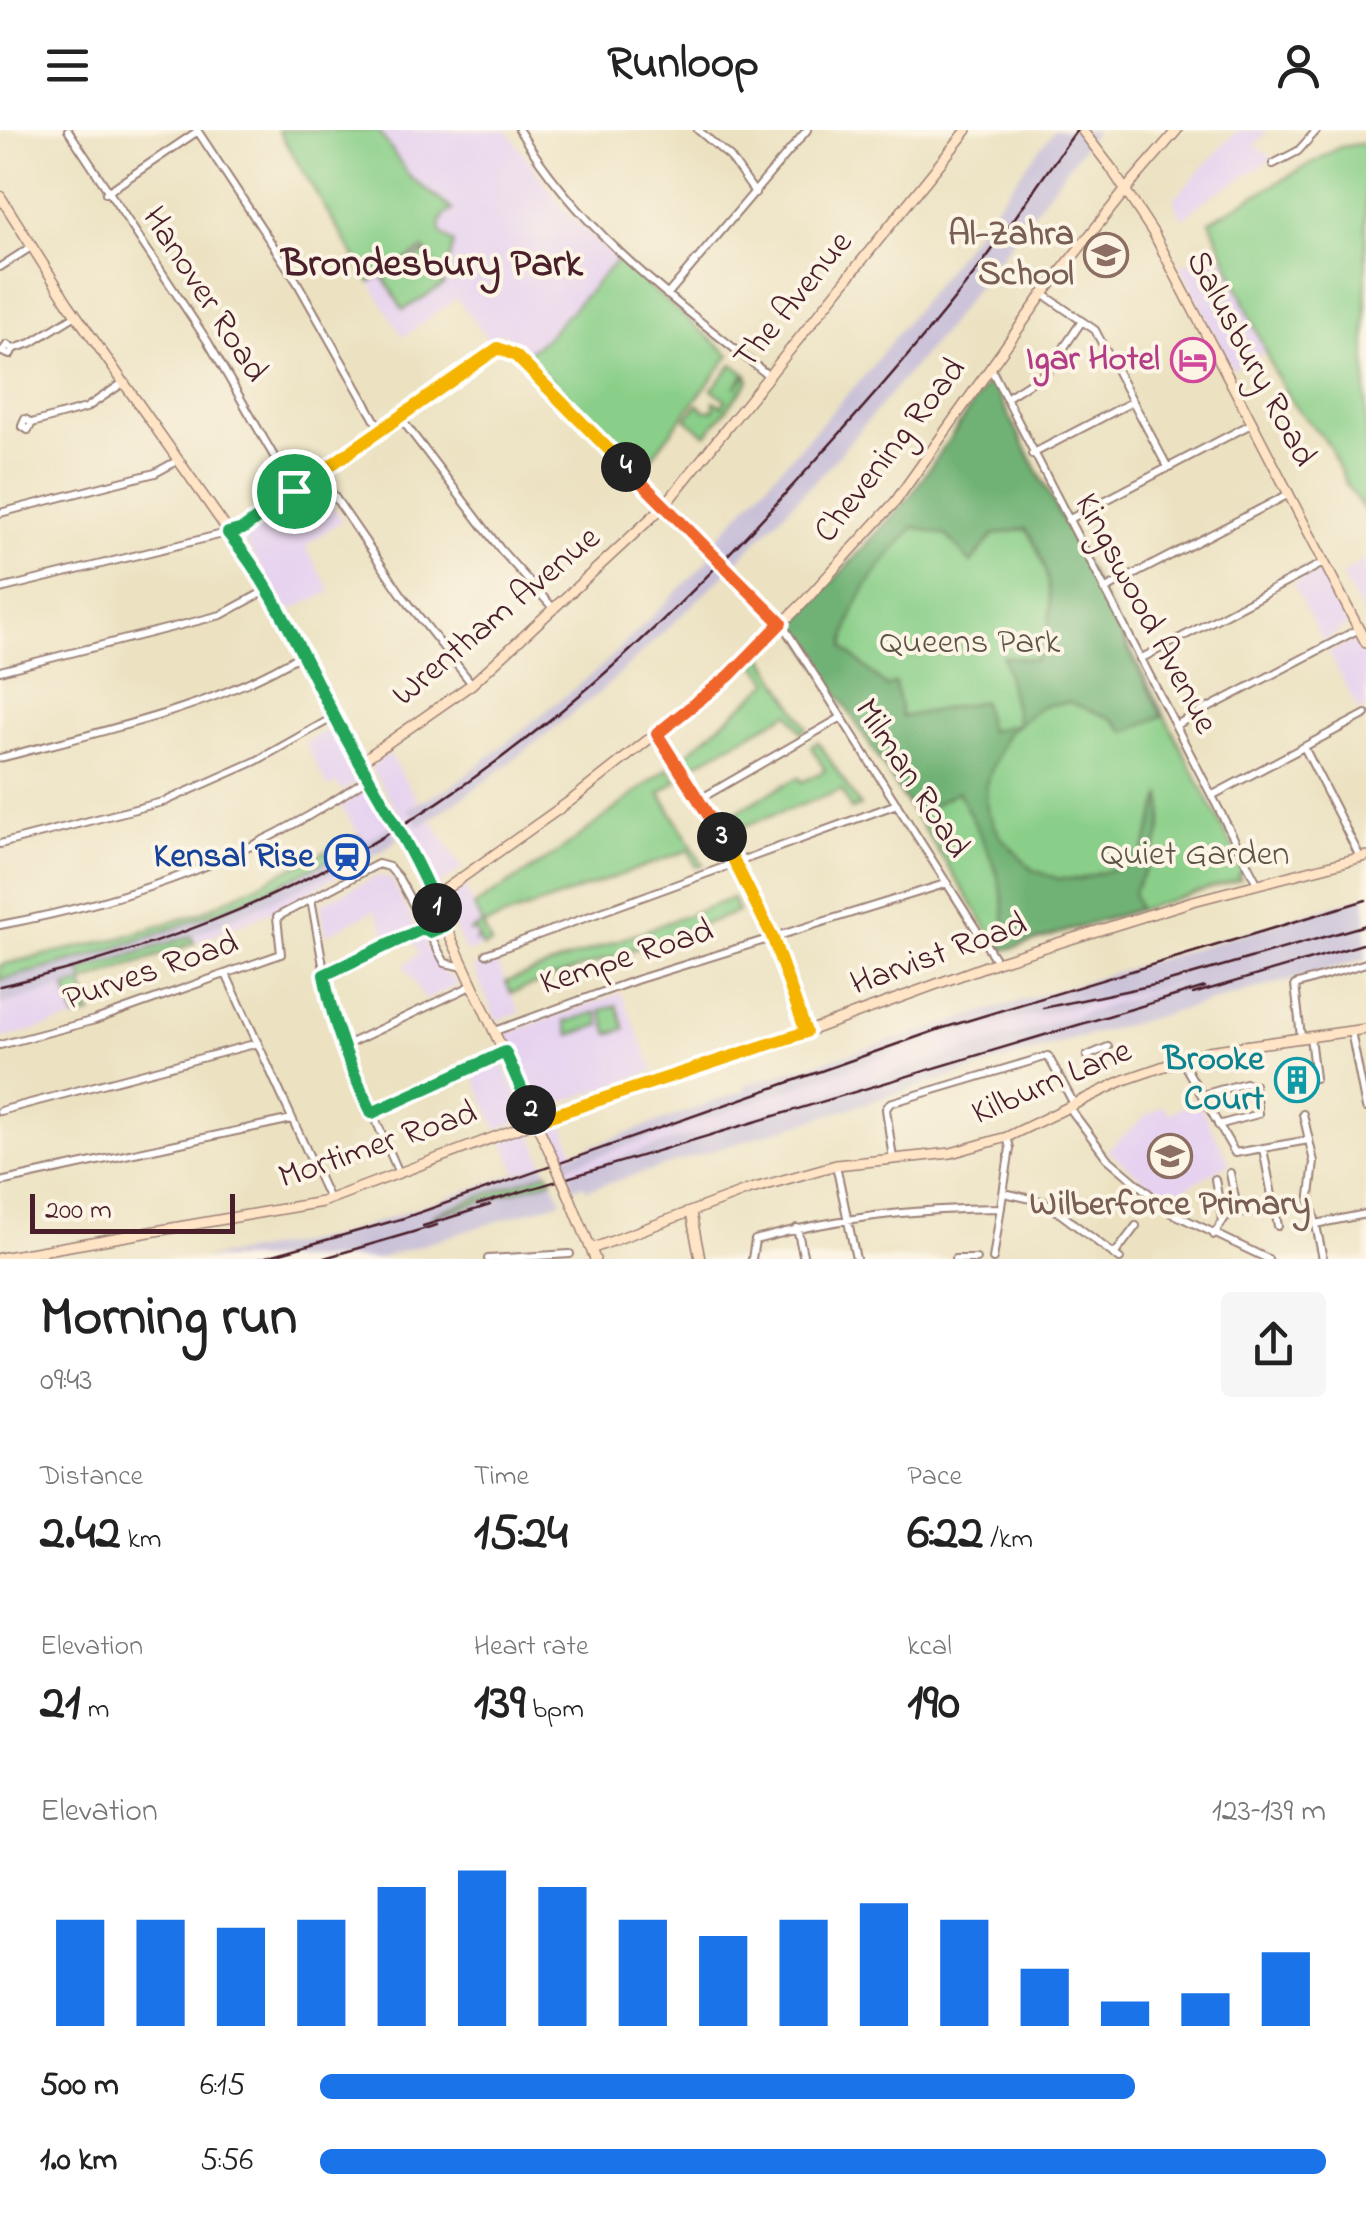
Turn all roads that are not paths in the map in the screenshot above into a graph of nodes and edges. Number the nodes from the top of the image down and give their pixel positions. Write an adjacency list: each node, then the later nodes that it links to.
1 (68, 130): 12 (street, Hanover Road)
2 (519, 130): 18 (street)
3 (698, 130): 13 (street)
4 (807, 130): 13 (street)
5 (967, 130): 23 (street, The Avenue)
6 (1082, 130): 11 (street)
7 (1176, 130): 11 (street, Chevening Road)
8 (1316, 130): 10 (street)
9 (197, 131): 12 (street); 30 (street)
10 (1273, 164)
11 (1126, 190): 17 (street, Chevening Road); 28 (street, Salusbury Road)
12 (106, 193): 35 (street, Hanover Road)
13 (755, 193): 18 (street)
14 (0, 196): 15 (street)
15 (30, 247): 16 (street); 19 (street)
16 (0, 267)
17 (1044, 294): 20 (street); 22 (street, Chevening Road)
18 (667, 295): 23 (street)
19 (76, 315): 21 (street); 24 (street)
20 (1082, 321): 25 (street); 26 (street)
21 (13, 349)
22 (990, 368): 25 (street, Kingswood Avenue); 46 (street, Chevening Road)
23 (769, 376): 37 (street, The Avenue)
24 (124, 382): 29 (street); 32 (street)
25 (1006, 398): 31 (street, Kingswood Avenue)
26 (1132, 402): 31 (street); 33 (street)
27 (399, 416): 30 (street); 37 (street); 45 (street)
28 (1254, 423): 33 (street); 36 (street, Salusbury Road)
29 (32, 424)
30 (380, 428): 34 (street)
31 (1032, 454): 39 (street, Kingswood Avenue)
32 (177, 461): 38 (street); 40 (street)
33 (1167, 466): 39 (street)
34 (319, 474): 35 (street); 52 (street)
35 (294, 491): 40 (street)
36 (1290, 493): 41 (street, Salusbury Road); 44 (street)
37 (664, 506): 45 (street, Wrentham Avenue); 46 (street, bridge)
38 (0, 513)
39 (1068, 520): 44 (street, Kingswood Avenue)
40 (228, 533): 42 (street); 43 (street)
41 (1325, 562): 47 (street, Salusbury Road); 50 (street)
42 (0, 589)
43 (269, 589): 49 (street); 51 (street)
44 (1104, 590): 50 (street, Kingswood Avenue)
45 (555, 610): 52 (street, Wrentham Avenue)
46 (781, 623): 55 (street, Milman Road); 57 (street, Chevening Road)
47 (1359, 630): 48 (street, Salusbury Road); 56 (street)
48 (1366, 643)
49 (302, 654): 54 (street); 59 (street)
50 (1140, 659): 56 (street, Kingswood Avenue)
51 (0, 671)
52 (472, 684): 60 (street, Wrentham Avenue)
53 (1366, 714): 58 (street)
54 (334, 717): 60 (street); 65 (street)
55 (842, 717): 63 (street); 64 (street, Milman Road)
56 (1176, 726): 62 (street, Kingswood Avenue)
57 (657, 734): 63 (street); 70 (street, Chevening Road)
58 (1304, 747): 62 (street); 66 (street)
59 (0, 758)
60 (359, 763): 61 (street)
61 (368, 778): 70 (street, bridge); 72 (street)
62 (1212, 795): 68 (street, Kingswood Avenue)
63 (700, 799): 67 (street)
64 (897, 804): 67 (street); 69 (street, Milman Road)
65 (0, 844)
66 (1363, 856): 68 (street, Harvist Road)
67 (736, 863): 75 (street); 76 (street)
68 (1258, 882): 77 (street, Harvist Road)
69 (948, 883): 75 (street, Kempe Road); 77 (street, Milman Road)
70 (433, 898): 73 (street)
71 (311, 899): 74 (street); 80 (street, Purves Road); 81 (street)
72 (0, 925)
73 (445, 926): 74 (street); 79 (street)
74 (427, 930): 79 (street); 81 (street)
75 (772, 936): 84 (street, Kempe Road); 86 (street)
76 (486, 954)
77 (997, 962): 86 (street, Harvist Road)
78 (1366, 963): 87 (street)
79 (464, 967): 82 (street)
80 (226, 974): 88 (street); 89 (street, Purves Road)
81 (324, 975): 90 (street)
82 (473, 985): 84 (street); 90 (street)
83 (1366, 1029): 85 (street, Kilburn Lane)
84 (495, 1031): 92 (street)
85 (1352, 1031): 87 (street, Kilburn Lane); 94 (street)
86 (806, 1032): 104 (street, Harvist Road)
87 (1306, 1036): 93 (street, Kilburn Lane); 95 (street)
88 (258, 1042): 100 (street); 103 (street)
89 (0, 1045)
90 (342, 1047): 101 (street)
91 (1108, 1048): 96 (street)
92 (505, 1052): 101 (street); 104 (street)
93 (1182, 1060): 96 (street, Kilburn Lane); 97 (street)
94 (1361, 1067): 99 (street)
95 (1315, 1078)
96 (1097, 1082): 98 (street, Kilburn Lane)
97 (1202, 1095): 105 (street); 105 (street)
98 (1071, 1105): 106 (street, Kilburn Lane); 109 (street); 128 (street)
99 (1366, 1108)
100 (0, 1111)
101 (372, 1113): 111 (street)
102 (1303, 1114): 107 (street)
103 (292, 1119): 114 (street); 116 (street)
104 (535, 1121): 111 (street, Mortimer Road); 130 (street, bridge)
105 (1218, 1125): 108 (street)
106 (1007, 1137): 109 (street, Kilburn Lane); 115 (street)
107 (1309, 1140): 108 (street); 124 (street)
108 (1263, 1149): 117 (street)
109 (893, 1160): 110 (street, Kilburn Lane)
110 (836, 1165): 119 (street, Kilburn Lane); 122 (street)
111 (398, 1173): 116 (street, Mortimer Road)
112 (1230, 1173): 120 (street)
113 (1215, 1179): 123 (street)
114 (0, 1182)
115 (1004, 1194): 118 (street); 131 (street)
116 (329, 1199): 132 (street, Mortimer Road)
117 (1274, 1207): 120 (street); 126 (street)
118 (1001, 1208): 122 (street); 141 (street)
119 (691, 1213): 130 (street, Kilburn Lane); 135 (street)
120 (1238, 1213): 123 (street)
121 (1366, 1214): 124 (street)
122 (848, 1218): 127 (street); 138 (street)
123 (1222, 1219): 128 (street)
124 (1316, 1224): 143 (street)
125 (1136, 1226): 131 (street)
126 (1278, 1226)
127 (797, 1228): 136 (street); 137 (street)
128 (1214, 1235): 142 (street)
129 (570, 1254): 133 (street)
130 (593, 1254)
131 (1117, 1257)
132 (0, 1258)
133 (531, 1258): 134 (street)
134 (488, 1259)
135 (700, 1259)
136 (752, 1259)
137 (804, 1259)
138 (856, 1259)
139 (955, 1259): 140 (street)
140 (976, 1259)
141 (993, 1259)
142 (1268, 1259)
143 (1322, 1259)

